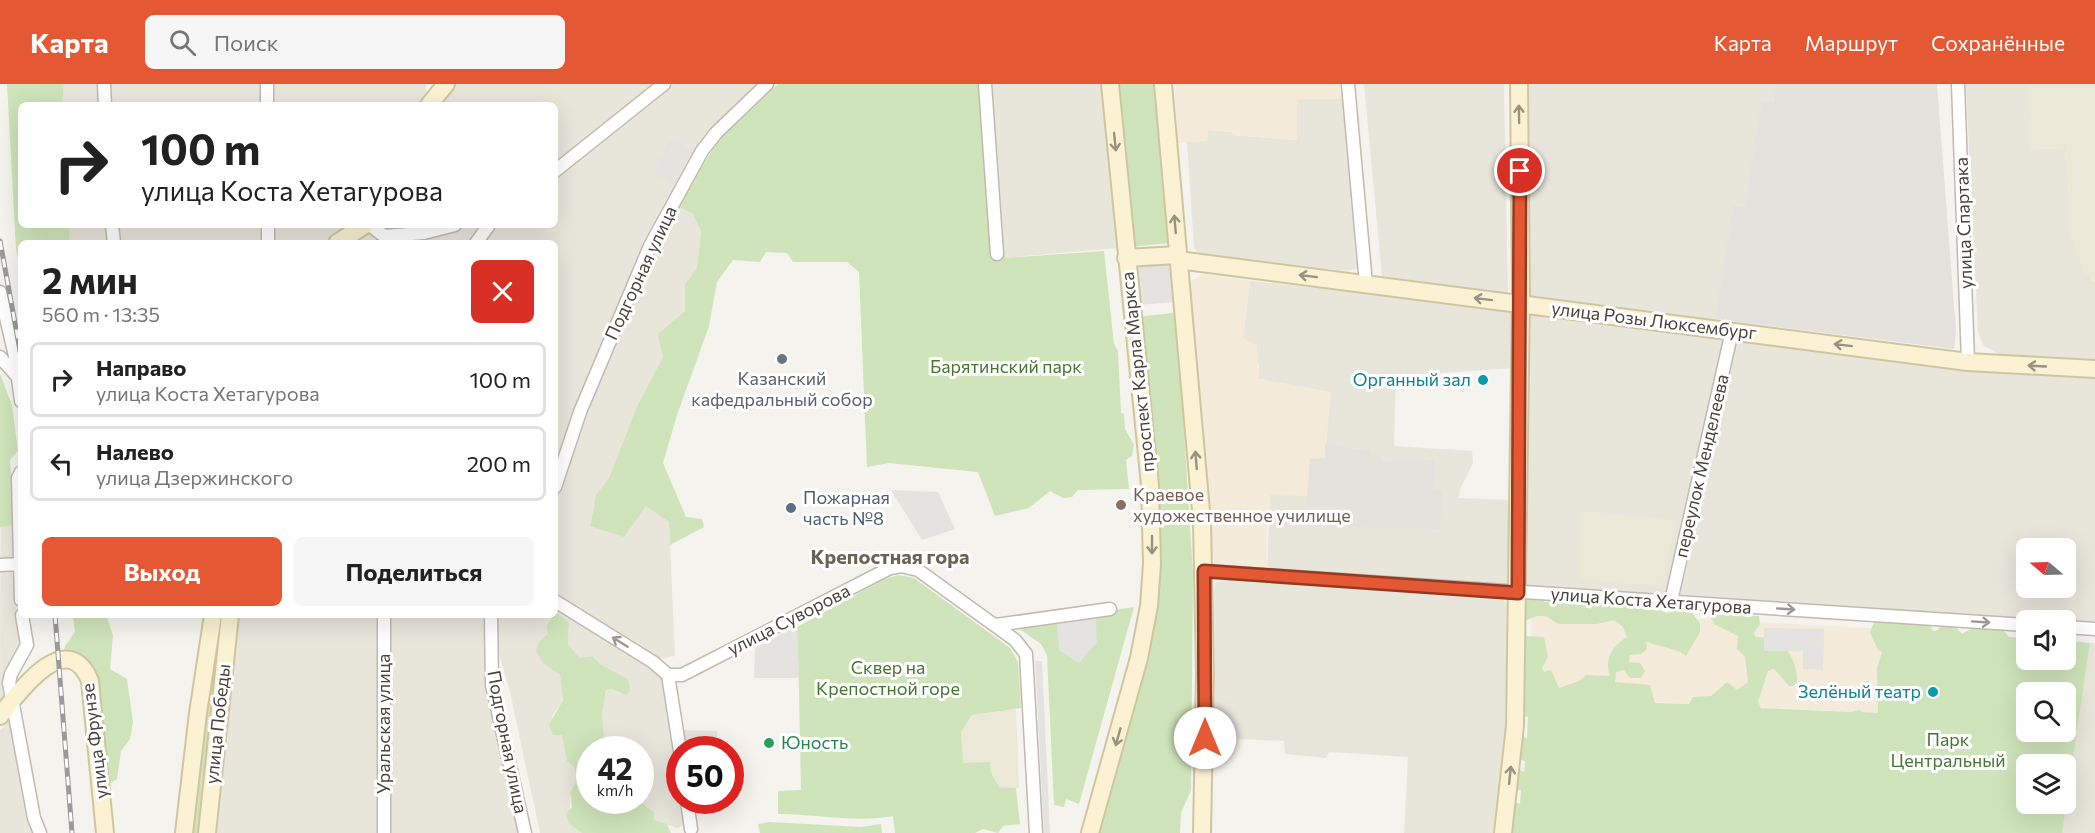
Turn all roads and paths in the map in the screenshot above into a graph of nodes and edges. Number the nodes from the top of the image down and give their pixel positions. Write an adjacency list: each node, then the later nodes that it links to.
1 (104, 84): 13 (street)
2 (267, 84): 14 (street)
3 (446, 84): 12 (main road)
4 (664, 84): 15 (street)
5 (767, 84): 32 (street, Подгорная улица)
6 (985, 84): 20 (street)
7 (1110, 84): 22 (main road, проспект Карла Маркса, one-way to 22)
8 (1163, 84): 21 (main road, one-way to 8)
9 (1348, 84): 23 (street)
10 (1519, 84): 25 (main road, one-way to 10)
11 (1958, 84): 28 (street, улица Спартака)
12 (431, 96)
13 (105, 102)
14 (267, 102)
15 (558, 169)
16 (363, 228): 19 (main road)
17 (372, 228): 18 (street)
18 (443, 228)
19 (342, 240)
20 (997, 254)
21 (1178, 257): 22 (main road, улица Розы Люксембург); 23 (main road, улица Розы Люксембург, one-way to 21); 35 (main road, one-way to 21)
22 (1126, 258): 62 (main road, проспект Карла Маркса, one-way to 62)
23 (1366, 284): 25 (main road, улица Розы Люксембург, one-way to 23)
24 (0, 292): 30 (street)
25 (1520, 304): 26 (main road, улица Розы Люксембург); 36 (main road)
26 (1732, 331): 28 (main road, улица Розы Люксембург, one-way to 26); 37 (street, переулок Менделеева)
27 (0, 357): 30 (street)
28 (1968, 362): 29 (main road, улица Розы Люксембург, one-way to 28)
29 (2095, 369)
30 (16, 375): 31 (street)
31 (18, 385)
32 (558, 478)
33 (18, 564): 34 (street)
34 (0, 565)
35 (1204, 571): 36 (street, улица Коста Хетагурова); 63 (main road)
36 (1518, 593): 37 (street, улица Коста Хетагурова); 64 (main road, one-way to 36)
37 (1671, 601): 45 (street, улица Коста Хетагурова, one-way to 45)
38 (558, 603): 49 (street, one-way to 38)
39 (1110, 609): 46 (street)
40 (22, 618): 50 (street)
41 (213, 618): 57 (main road)
42 (230, 618): 58 (main road, улица Победы)
43 (384, 618): 59 (street, Уральская улица)
44 (491, 618): 60 (street, Подгорная улица)
45 (2016, 624)
46 (996, 625): 49 (street, улица Суворова); 61 (street, улица Суворова)
47 (2076, 628): 48 (street)
48 (2095, 629)
49 (668, 675): 52 (street)
50 (12, 701): 51 (main road); 55 (street); 56 (main road, улица Фрунзе)
51 (0, 716)
52 (678, 736)
53 (689, 814): 54 (street)
54 (691, 829)
55 (40, 833)
56 (105, 833)
57 (184, 833)
58 (207, 833)
59 (384, 833)
60 (525, 833)
61 (1036, 833)
62 (1090, 833)
63 (1202, 833)
64 (1503, 833)

